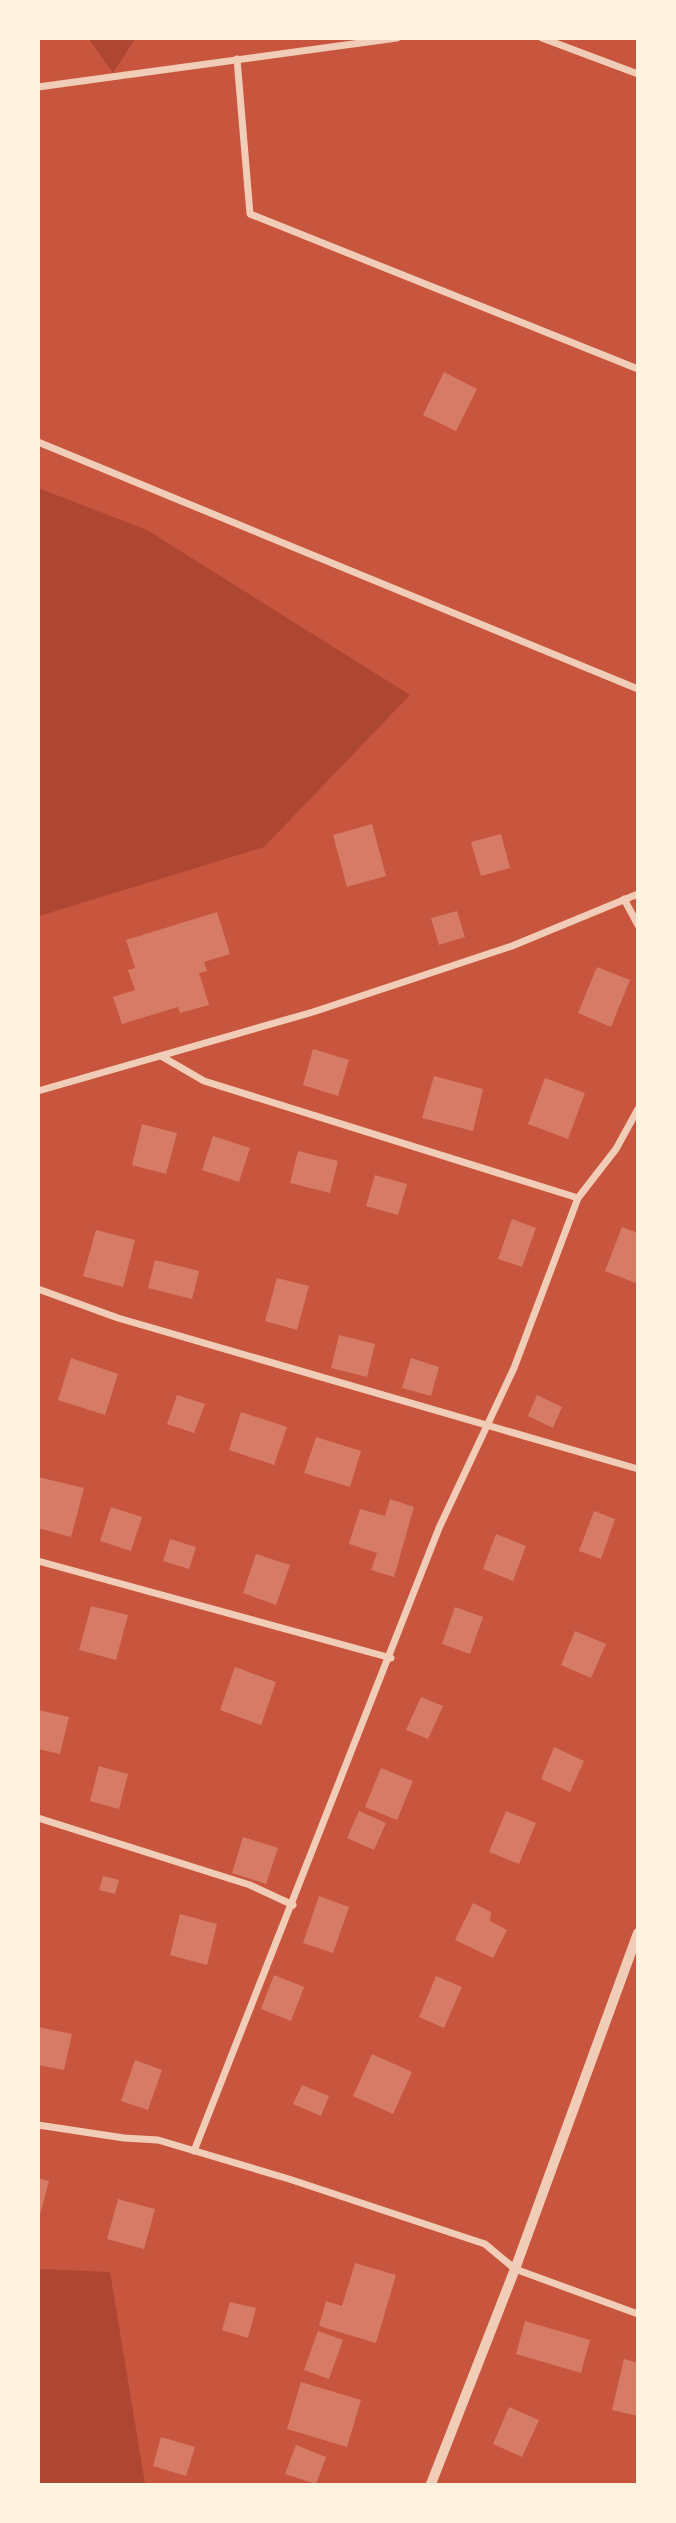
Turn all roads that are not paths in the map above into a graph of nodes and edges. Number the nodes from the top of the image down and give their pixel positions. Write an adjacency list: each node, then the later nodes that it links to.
1 (397, 38): 3 (street)
2 (542, 38): 4 (street)
3 (237, 59): 5 (street); 6 (street)
4 (638, 74)
5 (38, 87)
6 (638, 369)
7 (38, 442): 8 (street)
8 (638, 689)
9 (638, 894): 10 (street)
10 (624, 900): 11 (street); 12 (street)
11 (638, 925)
12 (160, 1056): 13 (street); 15 (street)
13 (38, 1091)
14 (638, 1109): 15 (street)
15 (578, 1198): 17 (street)
16 (38, 1289): 17 (street)
17 (487, 1424): 18 (street); 20 (street)
18 (638, 1469)
19 (38, 1561): 20 (street)
20 (391, 1658): 22 (street)
21 (38, 1818): 22 (street)
22 (293, 1905): 25 (street)
23 (638, 1933): 26 (street)
24 (38, 2125): 25 (street)
25 (194, 2151): 26 (street)
26 (515, 2269): 27 (street); 28 (street)
27 (638, 2314)
28 (431, 2484)

